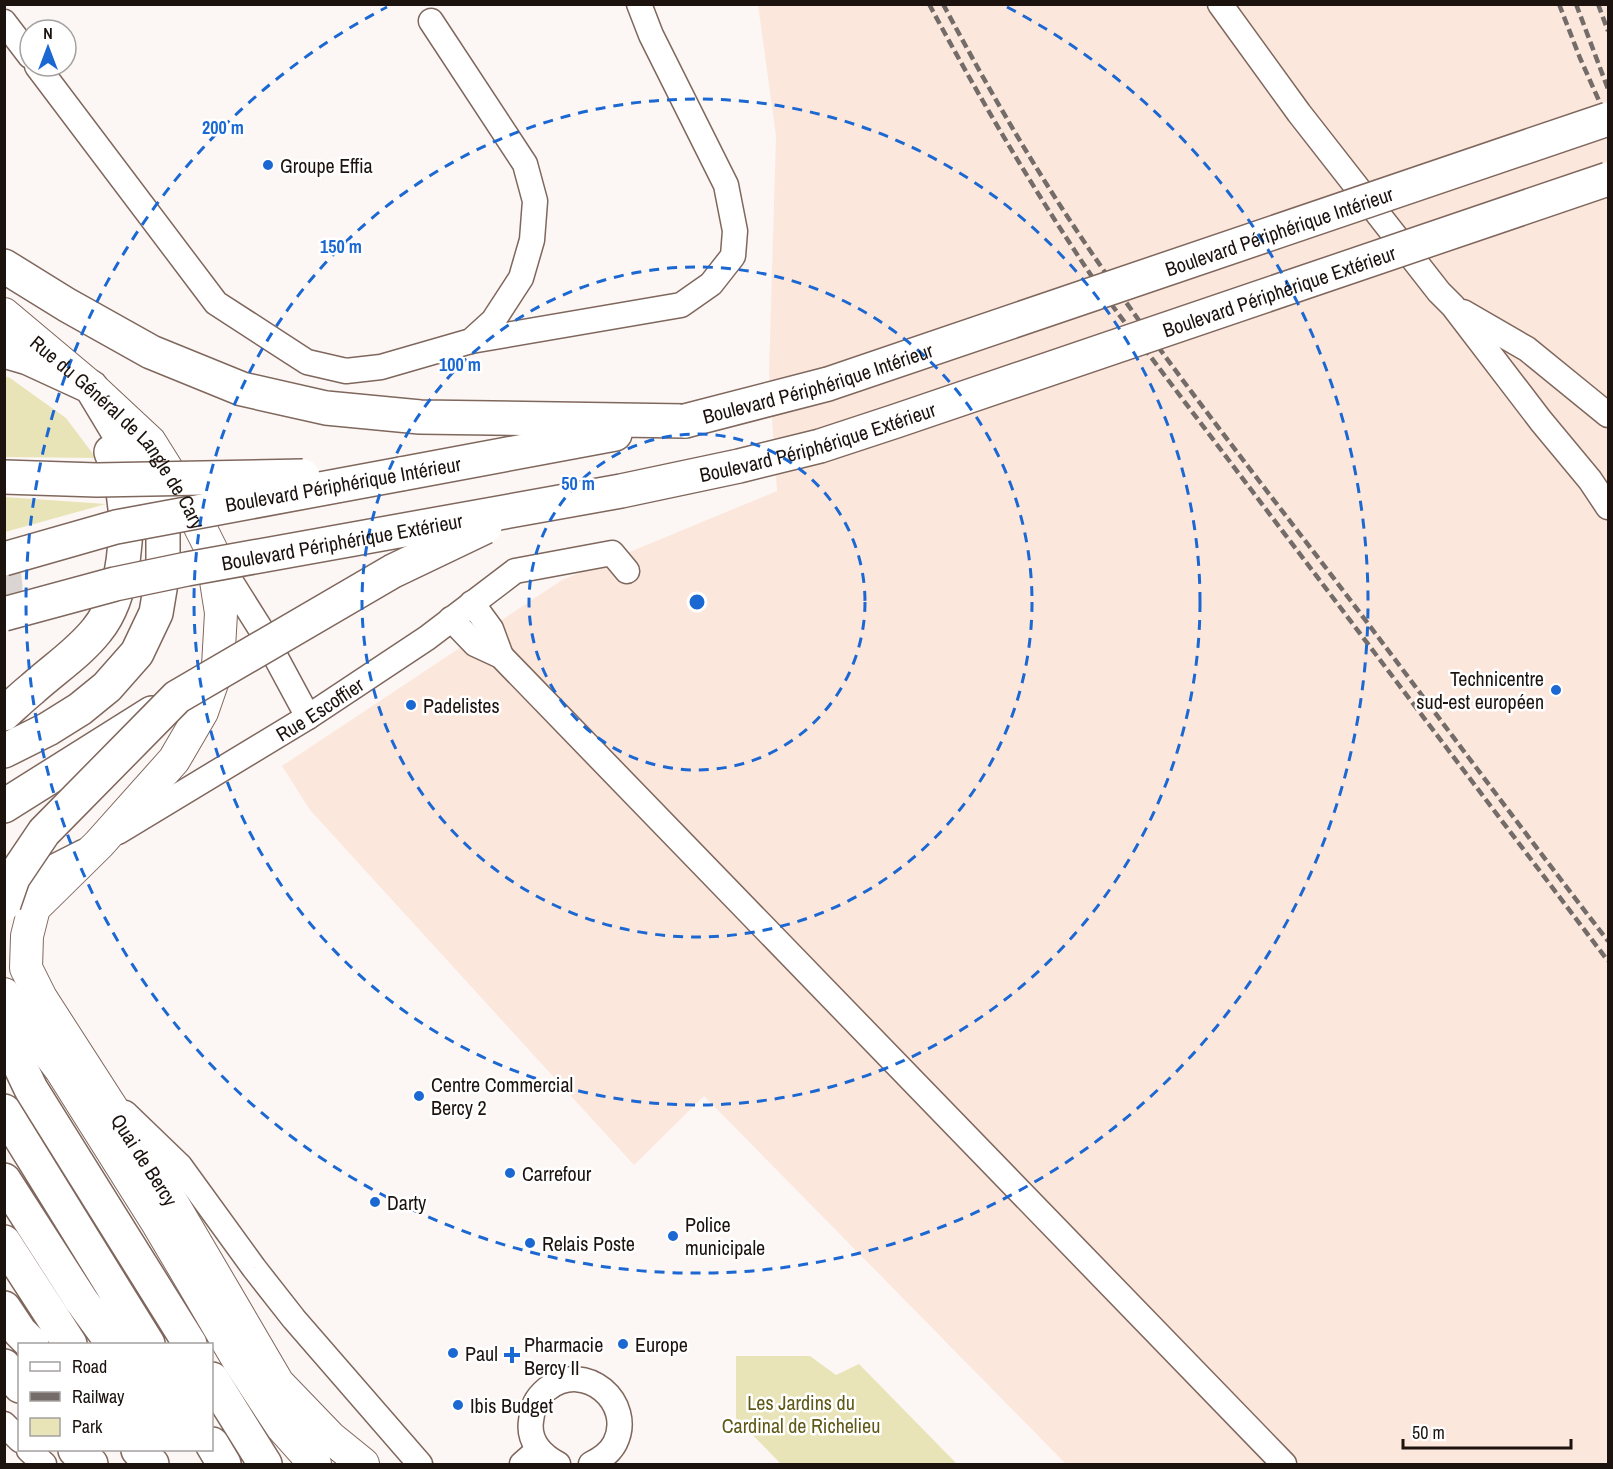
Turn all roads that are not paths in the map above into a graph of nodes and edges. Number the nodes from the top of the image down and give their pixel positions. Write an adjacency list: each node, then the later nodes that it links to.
1 (639, 4): 12 (street)
2 (1220, 4): 10 (street)
3 (431, 21): 12 (street)
4 (4, 22): 5 (street)
5 (18, 40)
6 (46, 78): 12 (street)
7 (1608, 119): 15 (highway, Boulevard Périphérique Intérieur, bridge)
8 (1608, 179): 19 (highway, Boulevard Périphérique Extérieur, bridge)
9 (5, 266): 15 (highway)
10 (1453, 306): 14 (street); 18 (street)
11 (9, 329): 13 (highway)
12 (471, 341)
13 (92, 387): 20 (main road, Rue du Général de Langle de Cary); 28 (highway); 30 (highway)
14 (1608, 415)
15 (685, 421): 16 (highway, Boulevard Périphérique Intérieur)
16 (401, 474): 17 (highway, bridge); 21 (highway, Boulevard Périphérique Intérieur, bridge)
17 (4, 477)
18 (1608, 507)
19 (525, 508): 24 (highway, Boulevard Périphérique Extérieur, bridge); 27 (highway, bridge)
20 (211, 549): 29 (street, Rue du Général de Langle de Cary); 32 (main road, Quai de Bercy)
21 (4, 559)
22 (627, 571): 23 (street, Rue Escoffier)
23 (472, 603): 25 (street, Rue Escoffier); 26 (street)
24 (4, 615)
25 (451, 619): 26 (street); 29 (street, Rue Escoffier)
26 (501, 656): 71 (street)
27 (177, 697): 31 (highway, bridge); 34 (highway, bridge)
28 (4, 714)
29 (308, 717): 32 (street, Rue Escoffier)
30 (4, 752)
31 (4, 806)
32 (99, 844): 33 (street, Rue Escoffier); 37 (main road, Quai de Bercy)
33 (4, 892)
34 (4, 904)
35 (4, 994): 67 (main road, Quai de Bercy)
36 (4, 1026): 46 (highway)
37 (96, 1084): 68 (main road, Quai de Bercy); 69 (street)
38 (4, 1111): 45 (highway)
39 (4, 1180): 44 (highway)
40 (4, 1242): 43 (highway)
41 (4, 1308): 42 (highway)
42 (31, 1343)
43 (69, 1343)
44 (112, 1343)
45 (146, 1343)
46 (189, 1343)
47 (4, 1366): 49 (highway)
48 (213, 1381): 66 (highway)
49 (18, 1384)
50 (4, 1386): 51 (highway)
51 (18, 1397)
52 (4, 1424): 53 (street)
53 (18, 1438)
54 (213, 1446): 65 (highway)
55 (31, 1451): 61 (street)
56 (77, 1451): 62 (highway)
57 (140, 1451): 63 (highway)
58 (202, 1451): 64 (highway)
59 (530, 1457): 60 (street); 70 (street)
60 (603, 1462)
61 (44, 1464)
62 (91, 1464)
63 (152, 1464)
64 (218, 1464)
65 (224, 1464)
66 (265, 1464)
67 (315, 1464)
68 (363, 1464)
69 (420, 1464)
70 (558, 1464)
71 (1284, 1464)

